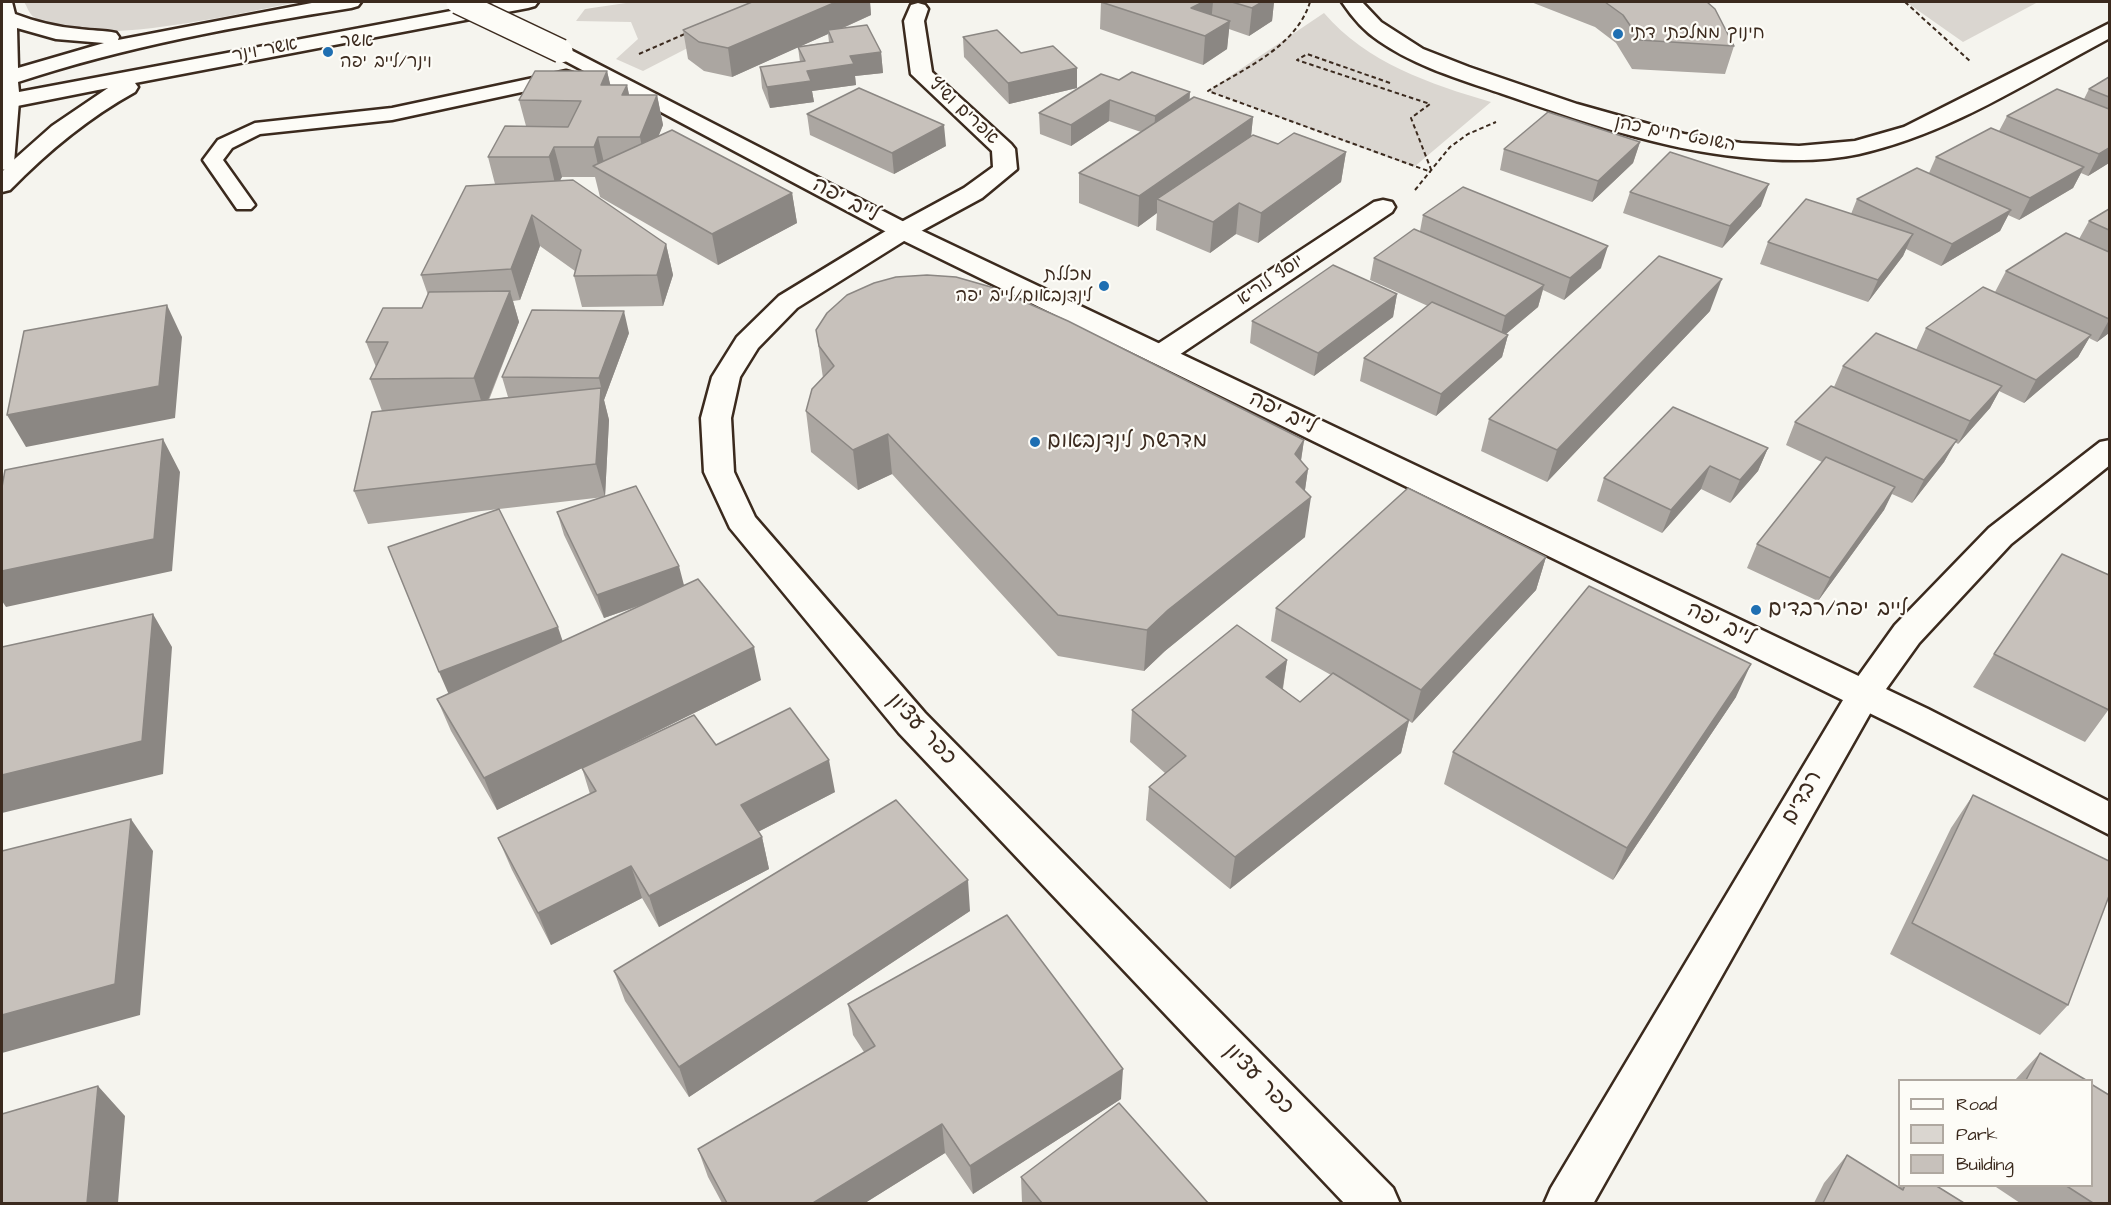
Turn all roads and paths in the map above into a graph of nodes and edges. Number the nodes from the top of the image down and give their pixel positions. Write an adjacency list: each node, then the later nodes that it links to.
1 (458, 2): 14 (street, לייב יפה, bridge)
2 (528, 2): 13 (street, אשר וינר)
3 (1310, 2): 20 (path)
4 (1352, 2): 18 (street, השופט חיים כהן)
5 (1905, 2): 16 (path)
6 (358, 6): 11 (street); 17 (street, אשר וינר)
7 (4, 9): 11 (street); 17 (street)
8 (918, 9): 24 (street, אפרים ושיץ)
9 (696, 29): 12 (path)
10 (2109, 29): 16 (street, השופט חיים כהן)
11 (171, 33): 17 (street)
12 (633, 57)
13 (170, 69): 17 (street, אשר וינר); 21 (street)
14 (598, 70): 22 (lane); 24 (street, לייב יפה)
15 (1391, 83): 20 (path)
16 (1998, 88): 18 (street, השופט חיים כהן)
17 (5, 90): 19 (street)
18 (1540, 99): 20 (path)
19 (2, 163)
20 (1432, 172): 23 (path)
21 (2, 184)
22 (244, 205)
23 (1383, 207): 25 (street, יוסף לוריא)
24 (903, 231): 25 (street, לייב יפה); 29 (street, כפר עציון)
25 (1160, 355): 27 (street, לייב יפה)
26 (2109, 449): 27 (street, רבדים)
27 (1864, 694): 28 (street, לייב יפה); 30 (street, רבדים)
28 (2109, 820)
29 (1377, 1203)
30 (1566, 1203)

